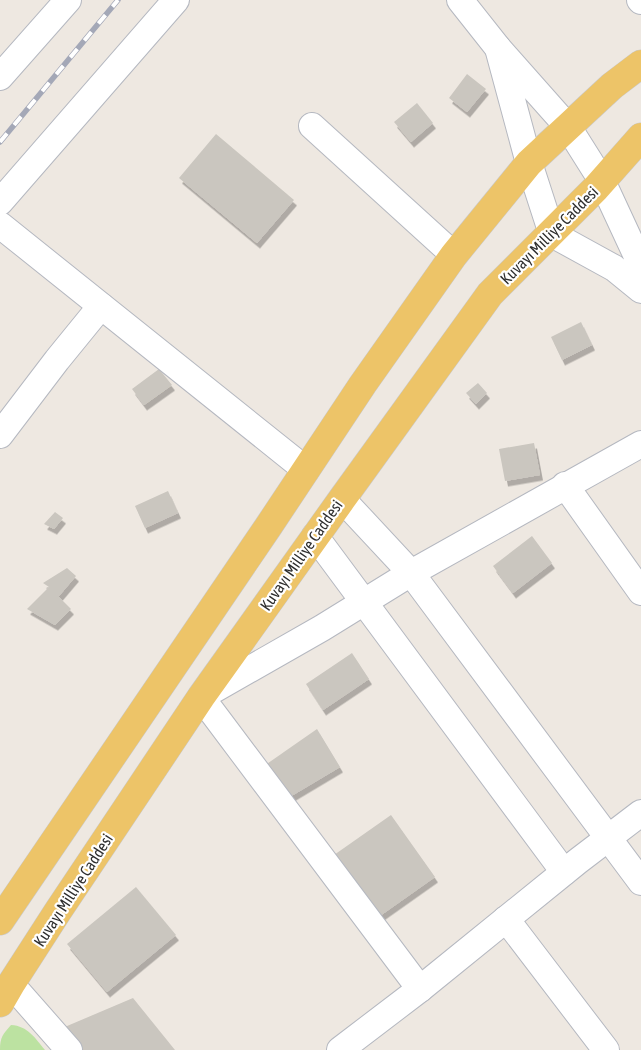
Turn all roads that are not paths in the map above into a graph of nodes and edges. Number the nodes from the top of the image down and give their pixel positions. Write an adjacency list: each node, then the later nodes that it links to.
1 (68, 0): 6 (street)
2 (176, 0): 12 (street)
3 (460, 0): 4 (street)
4 (498, 48): 8 (street); 10 (street)
5 (641, 64): 8 (main road)
6 (0, 77)
7 (312, 126): 15 (street)
8 (568, 127): 10 (main road); 11 (street)
9 (641, 137): 11 (main road, Kuvayı Milliye Caddesi)
10 (528, 163): 14 (street); 15 (main road)
11 (602, 181): 14 (main road, Kuvayı Milliye Caddesi); 16 (street)
12 (0, 202)
13 (0, 225): 18 (street)
14 (552, 234): 17 (street); 23 (main road, Kuvayı Milliye Caddesi)
15 (454, 255): 21 (main road)
16 (641, 265)
17 (641, 290)
18 (101, 306): 19 (street); 21 (street)
19 (0, 436)
20 (641, 444): 22 (street)
21 (306, 470): 34 (main road)
22 (565, 485): 25 (street); 26 (street)
23 (342, 499): 24 (main road, Kuvayı Milliye Caddesi); 25 (street)
24 (315, 536): 27 (street); 28 (main road, Kuvayı Milliye Caddesi)
25 (411, 573): 27 (street); 30 (street)
26 (641, 592)
27 (364, 602): 28 (street); 31 (street)
28 (200, 697): 35 (street); 36 (main road, Kuvayı Milliye Caddesi)
29 (641, 813): 30 (street)
30 (609, 837): 31 (street); 32 (street)
31 (564, 872): 33 (street)
32 (641, 882)
33 (506, 919): 35 (street); 39 (street)
34 (0, 921)
35 (420, 990): 38 (street)
36 (6, 993): 37 (street)
37 (69, 1050)
38 (340, 1050)
39 (606, 1050)

